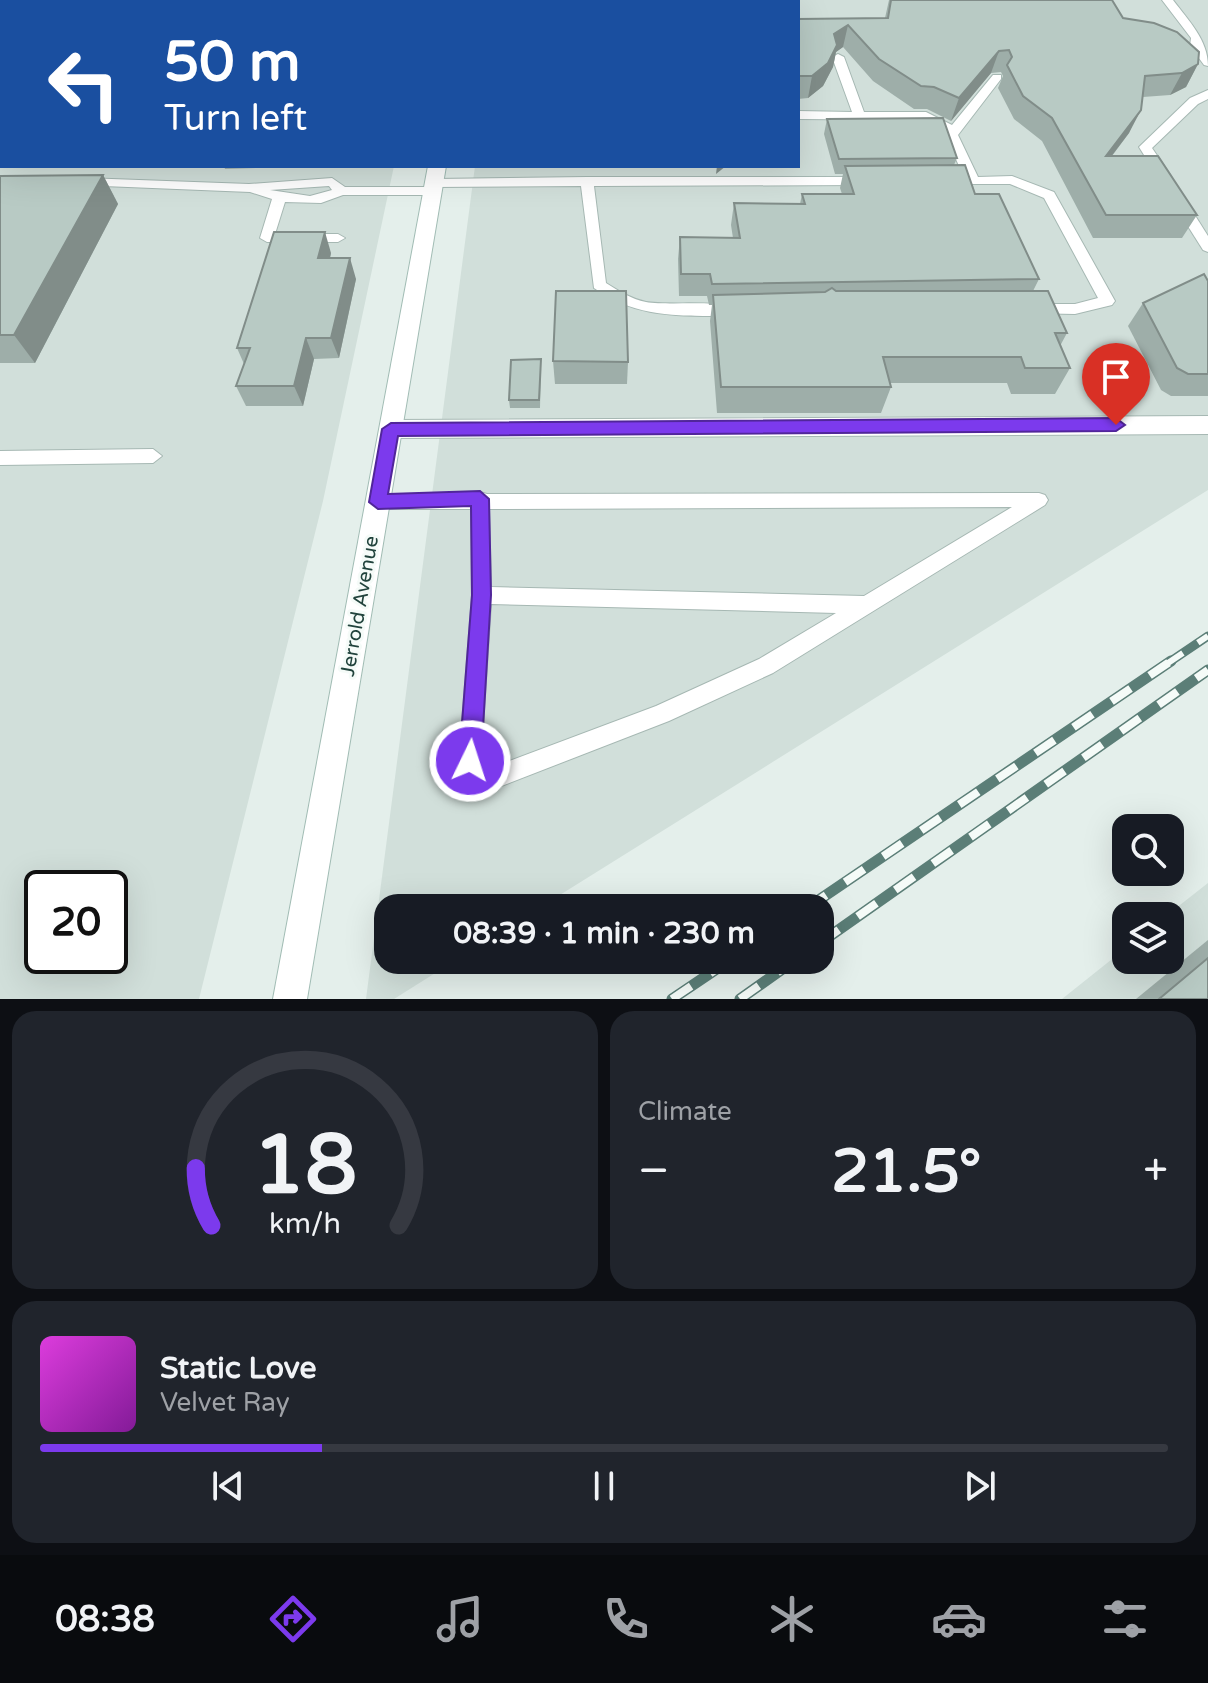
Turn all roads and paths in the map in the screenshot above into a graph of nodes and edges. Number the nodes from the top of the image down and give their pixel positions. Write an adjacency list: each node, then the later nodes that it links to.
1 (1167, 0): 3 (lane)
2 (838, 57): 7 (lane)
3 (1208, 63)
4 (997, 77): 8 (lane)
5 (1208, 94): 21 (lane)
6 (800, 115): 7 (lane)
7 (859, 115): 8 (lane)
8 (951, 135): 16 (lane)
9 (798, 168): 13 (lane)
10 (435, 180): 12 (lane); 18 (lane); 25 (street, Jerrold Avenue)
11 (64, 181): 17 (lane)
12 (587, 181): 13 (lane); 23 (lane)
13 (801, 181): 14 (lane)
14 (879, 181)
15 (926, 181): 16 (lane)
16 (973, 181): 22 (lane)
17 (249, 188): 18 (lane); 19 (lane)
18 (341, 191): 19 (lane)
19 (279, 198): 20 (lane)
20 (338, 238)
21 (1208, 247)
22 (1015, 309)
23 (757, 310)
24 (1208, 425): 25 (street)
25 (391, 429): 29 (street, Jerrold Avenue)
26 (153, 456): 27 (lane)
27 (0, 458)
28 (480, 499): 29 (lane); 30 (lane); 31 (lane)
29 (378, 502): 32 (street, Jerrold Avenue)
30 (482, 595): 31 (lane); 31 (lane)
31 (869, 605)
32 (290, 999)

